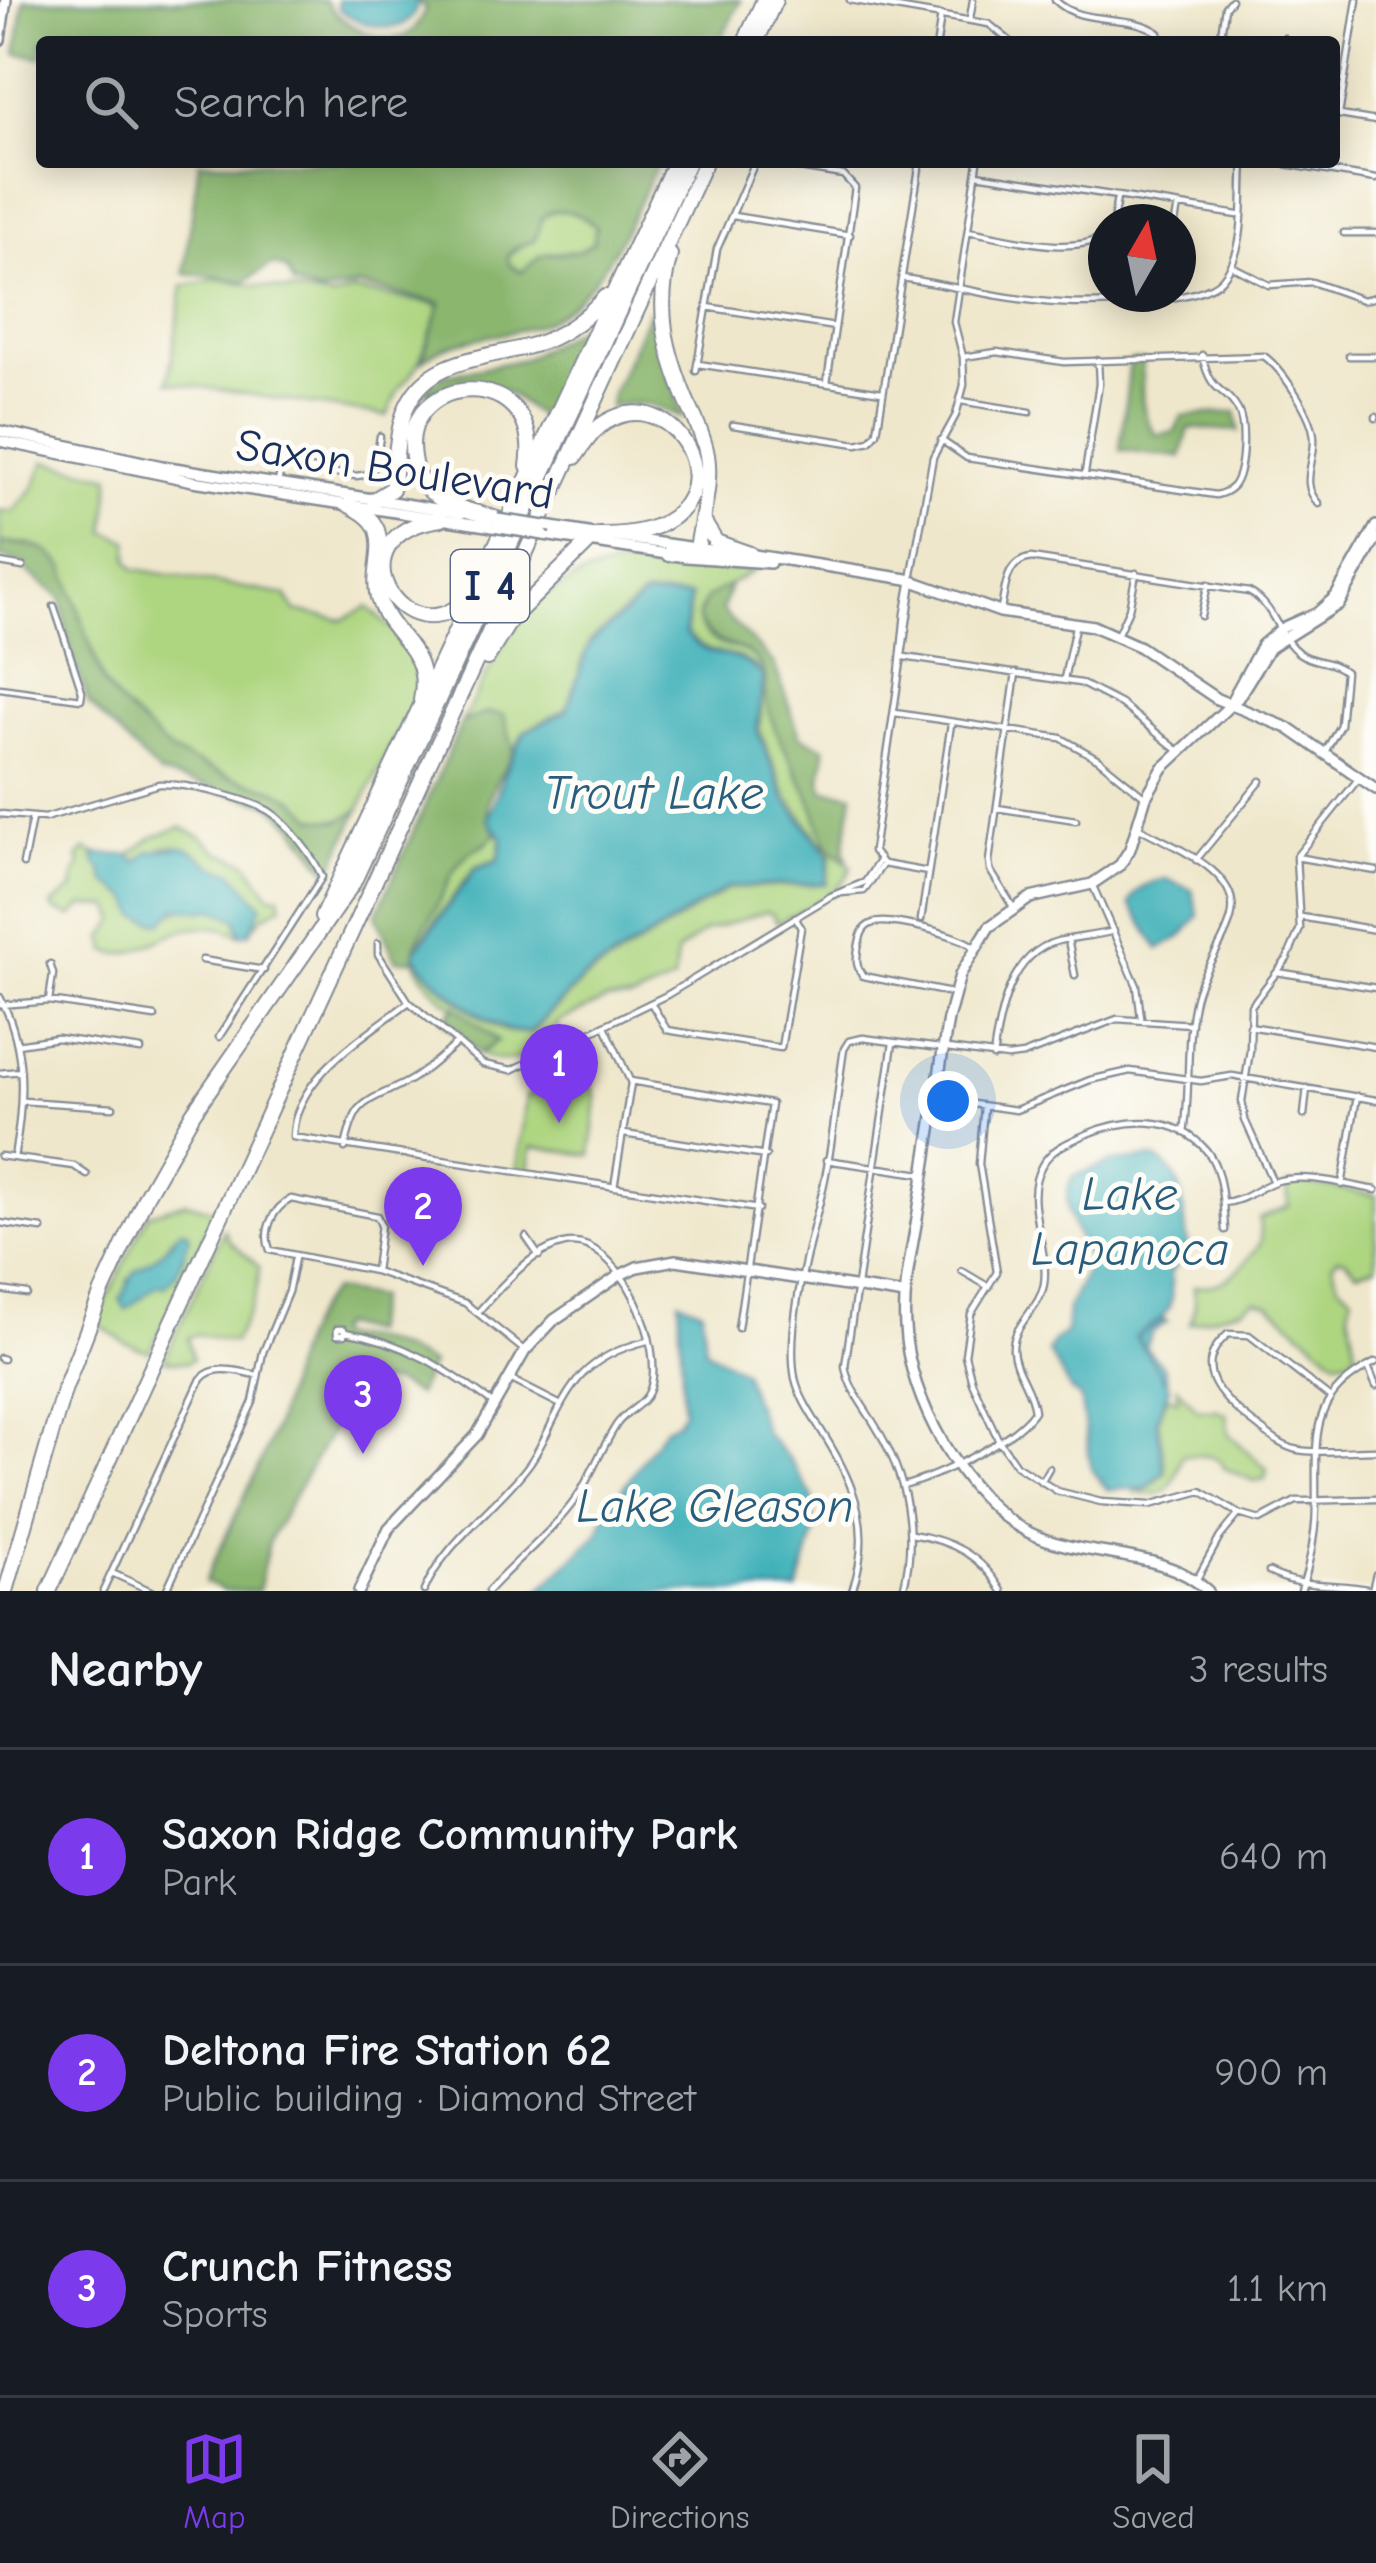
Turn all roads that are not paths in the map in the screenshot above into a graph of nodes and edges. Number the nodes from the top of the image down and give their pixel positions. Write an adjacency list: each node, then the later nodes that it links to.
1 (6, 0): 17 (street)
2 (764, 0): 11 (highway)
3 (775, 0): 12 (highway)
4 (850, 0): 9 (street)
5 (973, 0): 10 (street)
6 (1054, 0): 15 (street)
7 (1231, 0): 16 (street)
8 (1357, 0): 18 (street)
9 (941, 15): 10 (street); 13 (street)
10 (970, 20): 14 (street)
11 (750, 36)
12 (751, 36)
13 (939, 36)
14 (1003, 36)
15 (1159, 36)
16 (1221, 36)
17 (0, 40)
18 (1340, 92)
19 (1340, 115): 20 (street)
20 (1376, 121)
21 (672, 168): 45 (highway)
22 (685, 168): 139 (highway, I 4)
23 (702, 168): 38 (highway, I 4)
24 (755, 168): 37 (street)
25 (797, 168): 42 (street)
26 (919, 168): 46 (street)
27 (978, 168): 30 (street)
28 (1243, 168): 36 (street)
29 (1309, 168): 31 (street)
30 (977, 174): 32 (street); 39 (street)
31 (1376, 179)
32 (1117, 196): 33 (street); 34 (street)
33 (1116, 204)
34 (1166, 204)
35 (1196, 209): 36 (street)
36 (1239, 215): 44 (street)
37 (733, 216): 42 (street); 49 (street)
38 (679, 221): 67 (highway, I 4); 73 (highway)
39 (968, 231): 43 (street); 47 (street)
40 (1344, 233): 41 (street)
41 (1376, 233)
42 (850, 236): 50 (street)
43 (1088, 244)
44 (1232, 266): 47 (street); 48 (street)
45 (621, 273): 69 (highway); 70 (highway)
46 (902, 278): 47 (street); 57 (street)
47 (958, 287): 54 (street)
48 (1376, 297)
49 (707, 307): 50 (street); 56 (street)
50 (836, 327): 56 (street)
51 (1202, 355): 55 (street); 66 (street); 71 (street)
52 (1349, 356): 53 (street)
53 (1376, 356)
54 (962, 357): 55 (street); 58 (street)
55 (1098, 360): 66 (street)
56 (827, 383): 57 (street)
57 (884, 392): 60 (street)
58 (961, 401): 59 (street); 63 (street)
59 (1030, 412)
60 (733, 425)
61 (0, 431): 65 (street, Saxon Boulevard)
62 (380, 436): 68 (street)
63 (941, 440): 66 (street); 86 (street)
64 (0, 441): 65 (street, Saxon Boulevard)
65 (124, 463): 68 (street, Saxon Boulevard); 68 (street, Saxon Boulevard)
66 (1085, 476)
67 (555, 486): 77 (highway); 100 (highway, I 4)
68 (277, 489): 70 (street, Saxon Boulevard); 72 (street, Saxon Boulevard)
69 (519, 491): 75 (highway); 88 (highway)
70 (374, 500): 75 (street, Saxon Boulevard)
71 (1319, 504)
72 (349, 505): 74 (street, Saxon Boulevard); 103 (highway)
73 (702, 515): 79 (highway); 81 (highway)
74 (441, 519): 75 (street, Saxon Boulevard); 88 (highway)
75 (495, 523): 77 (street, Saxon Boulevard, bridge)
76 (1376, 526): 93 (street)
77 (594, 538): 79 (street, Saxon Boulevard); 80 (street, Saxon Boulevard); 100 (highway)
78 (1376, 538): 93 (street)
79 (697, 549): 80 (highway); 81 (street, Saxon Boulevard)
80 (669, 554): 82 (street, Saxon Boulevard)
81 (749, 554): 82 (street, Saxon Boulevard)
82 (782, 562): 86 (street, Saxon Boulevard)
83 (0, 563): 84 (street)
84 (23, 567)
85 (1136, 573): 87 (street); 90 (street); 94 (street)
86 (913, 580): 90 (street, Saxon Boulevard); 95 (street)
87 (1208, 584): 91 (street); 93 (street)
88 (474, 590): 103 (highway)
89 (54, 607): 98 (street)
90 (1000, 612): 92 (street, Saxon Boulevard)
91 (1201, 616)
92 (1076, 622): 94 (street, Saxon Boulevard); 97 (street)
93 (1284, 632): 99 (street); 106 (street)
94 (1117, 635): 99 (street, Saxon Boulevard)
95 (901, 658): 96 (street); 101 (street)
96 (1016, 673): 97 (street); 104 (street)
97 (1064, 679): 105 (street)
98 (0, 688)
99 (1228, 705): 105 (street); 106 (street, Saxon Boulevard)
100 (453, 713): 233 (highway, I 4)
101 (895, 713): 102 (street); 118 (street)
102 (951, 722): 104 (street); 121 (street)
103 (411, 729): 139 (highway)
104 (1008, 731): 110 (street); 111 (street)
105 (1180, 752): 110 (street)
106 (1325, 752): 107 (street, Saxon Boulevard)
107 (1359, 778): 109 (street, Saxon Boulevard); 116 (street)
108 (1261, 781): 117 (street)
109 (1376, 789)
110 (1146, 797): 115 (street)
111 (997, 808): 114 (street); 123 (street)
112 (0, 814): 113 (street)
113 (32, 818): 119 (street); 134 (street)
114 (1076, 820)
115 (1138, 827): 117 (street); 122 (street)
116 (1296, 857): 120 (street); 125 (street)
117 (1196, 860): 146 (street)
118 (879, 861): 121 (street); 124 (street)
119 (23, 864)
120 (1376, 871)
121 (928, 872): 126 (street)
122 (1093, 884): 123 (street); 128 (street)
123 (1013, 907): 131 (street)
124 (795, 917): 143 (street); 143 (street)
125 (1301, 917): 127 (street); 135 (street)
126 (922, 920)
127 (1376, 930)
128 (1114, 931): 129 (street); 145 (street)
129 (1068, 940): 136 (street); 156 (street)
130 (378, 943): 142 (street)
131 (974, 946): 138 (street); 138 (street)
132 (202, 960): 134 (street)
133 (50, 964): 140 (street)
134 (263, 970): 149 (street)
135 (1277, 972): 137 (street); 148 (street)
136 (1075, 975)
137 (1376, 988)
138 (953, 993): 155 (street)
139 (272, 998): 232 (highway, I 4)
140 (49, 1000): 141 (street); 144 (street)
141 (1, 1002): 152 (street)
142 (410, 1002): 150 (street); 172 (street)
143 (651, 1003): 147 (street)
144 (155, 1017)
145 (1141, 1018): 146 (street); 156 (street)
146 (1191, 1024): 160 (street)
147 (604, 1026): 150 (street); 161 (street)
148 (1249, 1026): 153 (street); 159 (street)
149 (219, 1037)
150 (458, 1043): 172 (street)
151 (893, 1043): 155 (street); 176 (street); 177 (street)
152 (17, 1044): 154 (street); 157 (street)
153 (1376, 1047)
154 (141, 1050)
155 (943, 1051): 156 (street); 164 (street)
156 (993, 1058)
157 (21, 1071): 158 (street); 166 (street)
158 (0, 1073)
159 (1245, 1078): 160 (street); 162 (street); 180 (street)
160 (1187, 1079): 168 (street); 170 (street)
161 (630, 1082): 171 (street); 174 (street)
162 (1307, 1088): 163 (street); 169 (street)
163 (1357, 1096): 165 (street); 181 (street)
164 (936, 1099): 168 (street); 179 (street)
165 (1376, 1100)
166 (23, 1101): 167 (street); 175 (street)
167 (113, 1107)
168 (985, 1108): 198 (street)
169 (1304, 1115)
170 (1184, 1133): 184 (street); 215 (street)
171 (623, 1134): 174 (street); 182 (street)
172 (346, 1148): 182 (street)
173 (0, 1156): 175 (street)
174 (766, 1156): 185 (street)
175 (14, 1157): 178 (street)
176 (826, 1160): 177 (street); 196 (street)
177 (874, 1167): 179 (street); 197 (street)
178 (87, 1175)
179 (925, 1175): 201 (street)
180 (1273, 1182): 181 (street); 184 (street)
181 (1342, 1185): 183 (street)
182 (614, 1187): 185 (street)
183 (1376, 1190)
184 (1223, 1203): 188 (street)
185 (758, 1209): 193 (street)
186 (0, 1223): 187 (street)
187 (42, 1229)
188 (1226, 1230)
189 (526, 1237): 190 (street)
190 (538, 1256): 195 (street); 202 (street)
191 (295, 1258): 192 (street); 192 (street); 209 (street)
192 (375, 1270): 202 (street)
193 (747, 1270): 195 (street); 196 (street); 203 (street)
194 (962, 1271): 198 (street)
195 (620, 1275): 205 (street); 206 (street)
196 (804, 1279): 197 (street); 240 (street)
197 (856, 1287): 201 (street); 221 (street)
198 (989, 1287): 215 (street)
199 (0, 1290): 200 (street)
200 (27, 1294)
201 (905, 1295): 218 (street)
202 (478, 1312): 206 (street)
203 (738, 1328)
204 (345, 1332): 213 (street)
205 (647, 1341): 214 (street); 239 (street)
206 (525, 1351): 210 (street)
207 (1376, 1362): 208 (street)
208 (1368, 1366): 211 (street); 212 (street)
209 (259, 1375): 227 (street); 236 (street)
210 (508, 1378): 213 (street); 214 (street)
211 (1376, 1386)
212 (1329, 1397): 216 (street); 216 (street)
213 (495, 1405): 237 (street)
214 (561, 1405): 238 (street)
215 (998, 1439): 218 (street); 220 (street)
216 (1314, 1450): 217 (street); 223 (street)
217 (1376, 1450)
218 (954, 1464): 221 (street); 229 (street)
219 (1049, 1468): 220 (street)
220 (1041, 1482): 224 (street)
221 (903, 1486): 225 (street)
222 (1376, 1499): 223 (street)
223 (1317, 1500): 224 (street); 230 (street)
224 (1239, 1514): 229 (street)
225 (911, 1534): 241 (street); 242 (street)
226 (1269, 1572): 230 (street)
227 (112, 1573): 234 (street); 235 (street)
228 (1376, 1574): 231 (street)
229 (1196, 1580): 243 (street)
230 (1301, 1590): 231 (street)
231 (1374, 1590)
232 (6, 1591)
233 (49, 1591)
234 (103, 1591)
235 (151, 1591)
236 (166, 1591)
237 (359, 1591)
238 (424, 1591)
239 (488, 1591)
240 (852, 1591)
241 (903, 1591)
242 (1002, 1591)
243 (1208, 1591)

